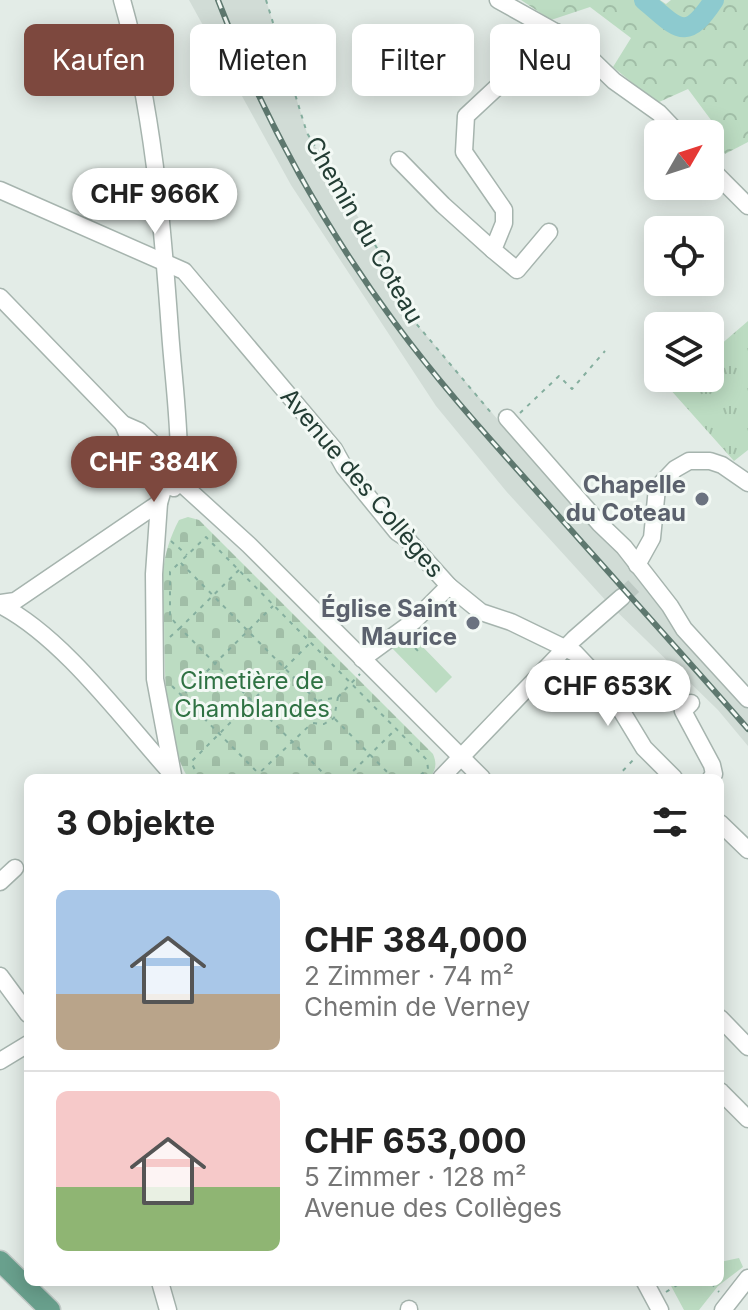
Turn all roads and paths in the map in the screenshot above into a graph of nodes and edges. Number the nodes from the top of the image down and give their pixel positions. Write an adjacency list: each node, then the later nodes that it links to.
1 (122, 0): 4 (street)
2 (266, 0): 19 (path, Chemin du Coteau)
3 (498, 0): 5 (street)
4 (129, 24)
5 (542, 24)
6 (600, 67): 9 (street)
7 (490, 94): 15 (street)
8 (145, 96): 16 (street)
9 (666, 120)
10 (399, 160): 15 (street)
11 (724, 182): 13 (street)
12 (0, 190): 16 (street, Avenue des Collèges)
13 (748, 206)
14 (549, 232): 15 (street)
15 (493, 250)
16 (166, 263): 20 (street); 33 (street, Avenue des Collèges)
17 (0, 297): 21 (street)
18 (605, 351): 19 (path)
19 (508, 420): 32 (street)
20 (176, 423): 22 (street); 23 (street)
21 (123, 424): 22 (street); 23 (street)
22 (146, 438): 23 (street)
23 (164, 457): 25 (street); 26 (street)
24 (748, 483): 32 (street)
25 (182, 484): 26 (street); 46 (street)
26 (164, 486): 27 (street)
27 (159, 503): 36 (street); 66 (street)
28 (169, 539): 29 (path)
29 (187, 555): 30 (path); 31 (path)
30 (180, 562): 34 (path); 38 (path)
31 (239, 570): 34 (path); 37 (path)
32 (640, 574): 52 (street)
33 (449, 586): 40 (street); 43 (street, Avenue des Collèges)
34 (213, 595): 38 (path); 39 (path)
35 (622, 597): 43 (street)
36 (0, 604): 65 (street)
37 (274, 605): 39 (path); 42 (path)
38 (180, 628): 41 (path); 45 (path)
39 (248, 631): 45 (path); 47 (path)
40 (399, 632): 44 (path); 46 (street)
41 (169, 638)
42 (311, 642): 47 (path); 48 (path)
43 (565, 647): 62 (street, Avenue des Collèges); 64 (street)
44 (422, 655)
45 (215, 664): 50 (path); 54 (path)
46 (362, 665): 48 (path); 64 (street)
47 (285, 669): 53 (path); 54 (path)
48 (351, 683): 51 (path); 59 (path)
49 (170, 684): 50 (path)
50 (182, 696): 56 (path); 60 (path)
51 (338, 697): 53 (path); 57 (path)
52 (748, 699)
53 (317, 701): 58 (path)
54 (252, 702): 60 (path); 61 (path)
55 (691, 703): 77 (street)
56 (169, 709)
57 (334, 718): 58 (path); 63 (path)
58 (312, 723): 61 (path)
59 (396, 729): 63 (path); 72 (path)
60 (219, 734): 67 (path); 68 (path)
61 (292, 742): 68 (path); 69 (path)
62 (644, 748): 75 (path); 76 (street, Avenue des Collèges)
63 (370, 755): 70 (path); 71 (path)
64 (462, 758): 73 (street); 74 (street)
65 (171, 774)
66 (173, 774)
67 (197, 774)
68 (259, 774)
69 (324, 774)
70 (350, 774)
71 (389, 774)
72 (422, 774)
73 (445, 774)
74 (478, 774)
75 (620, 774)
76 (670, 774)
77 (714, 774)
78 (724, 827): 79 (street)
79 (748, 850)
80 (15, 868): 81 (street)
81 (0, 882)
82 (0, 976): 83 (street)
83 (24, 1009)
84 (724, 1022): 86 (street)
85 (24, 1046): 87 (street)
86 (748, 1047)
87 (0, 1061)
88 (724, 1095): 89 (street)
89 (748, 1119)
90 (0, 1261): 92 (main road)
91 (748, 1278): 96 (street)
92 (24, 1285)
93 (26, 1286): 97 (main road)
94 (678, 1286): 95 (path)
95 (660, 1302)
96 (722, 1303)
97 (50, 1310)

